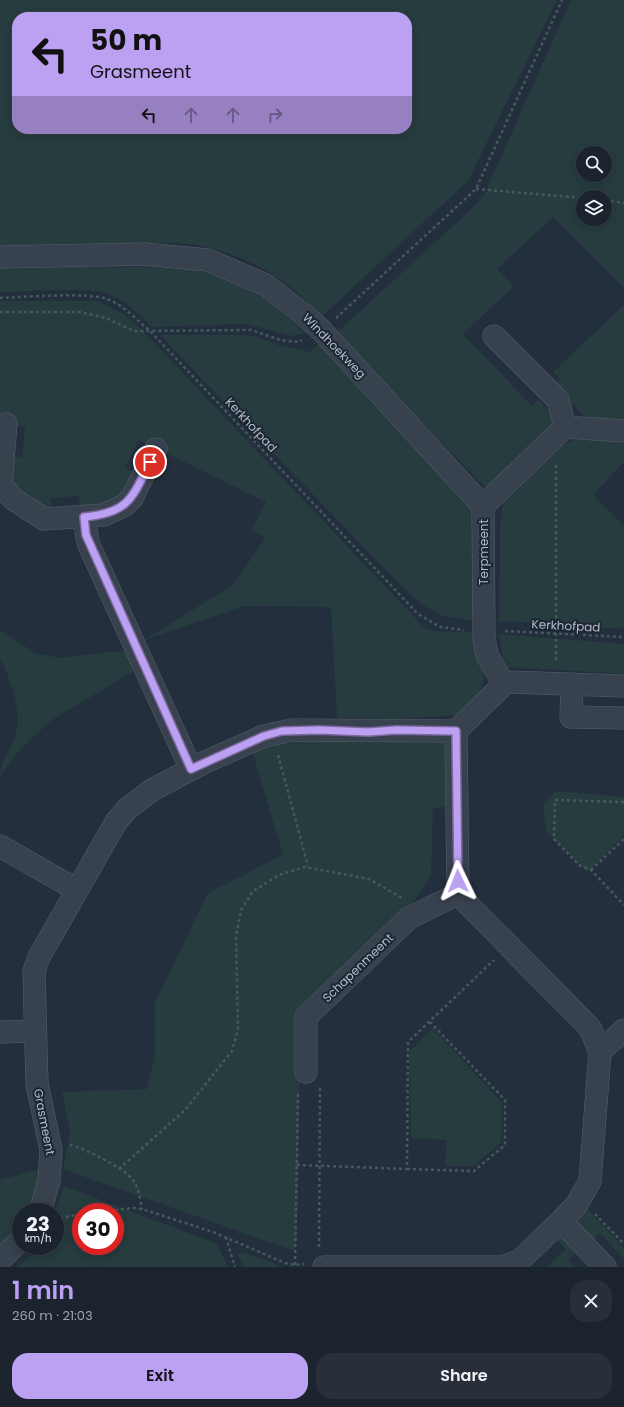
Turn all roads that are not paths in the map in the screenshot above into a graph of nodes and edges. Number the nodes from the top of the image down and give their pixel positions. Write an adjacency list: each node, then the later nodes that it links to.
1 (0, 257): 7 (street, Windhoekweg)
2 (494, 336): 4 (street)
3 (6, 424): 8 (street)
4 (565, 427): 5 (street); 7 (street, Terpmeent)
5 (624, 431)
6 (156, 449): 8 (street)
7 (483, 506): 9 (street, Terpmeent)
8 (84, 517): 14 (street)
9 (504, 684): 10 (street); 13 (street)
10 (572, 684): 11 (street); 12 (street)
11 (624, 686)
12 (624, 718)
13 (456, 731): 14 (street, Grasmeent); 17 (street)
14 (191, 769): 16 (street, Grasmeent)
15 (0, 846): 16 (street)
16 (77, 890): 19 (street, Grasmeent)
17 (458, 894): 21 (street); 22 (street, Schapenmeent)
18 (624, 1030): 21 (street)
19 (34, 1031): 20 (street); 23 (street, Grasmeent)
20 (0, 1032)
21 (600, 1052): 24 (street)
22 (308, 1082)
23 (43, 1203)
24 (561, 1221): 27 (street); 28 (street)
25 (12, 1249): 26 (street)
26 (0, 1260)
27 (316, 1261)
28 (605, 1267)

